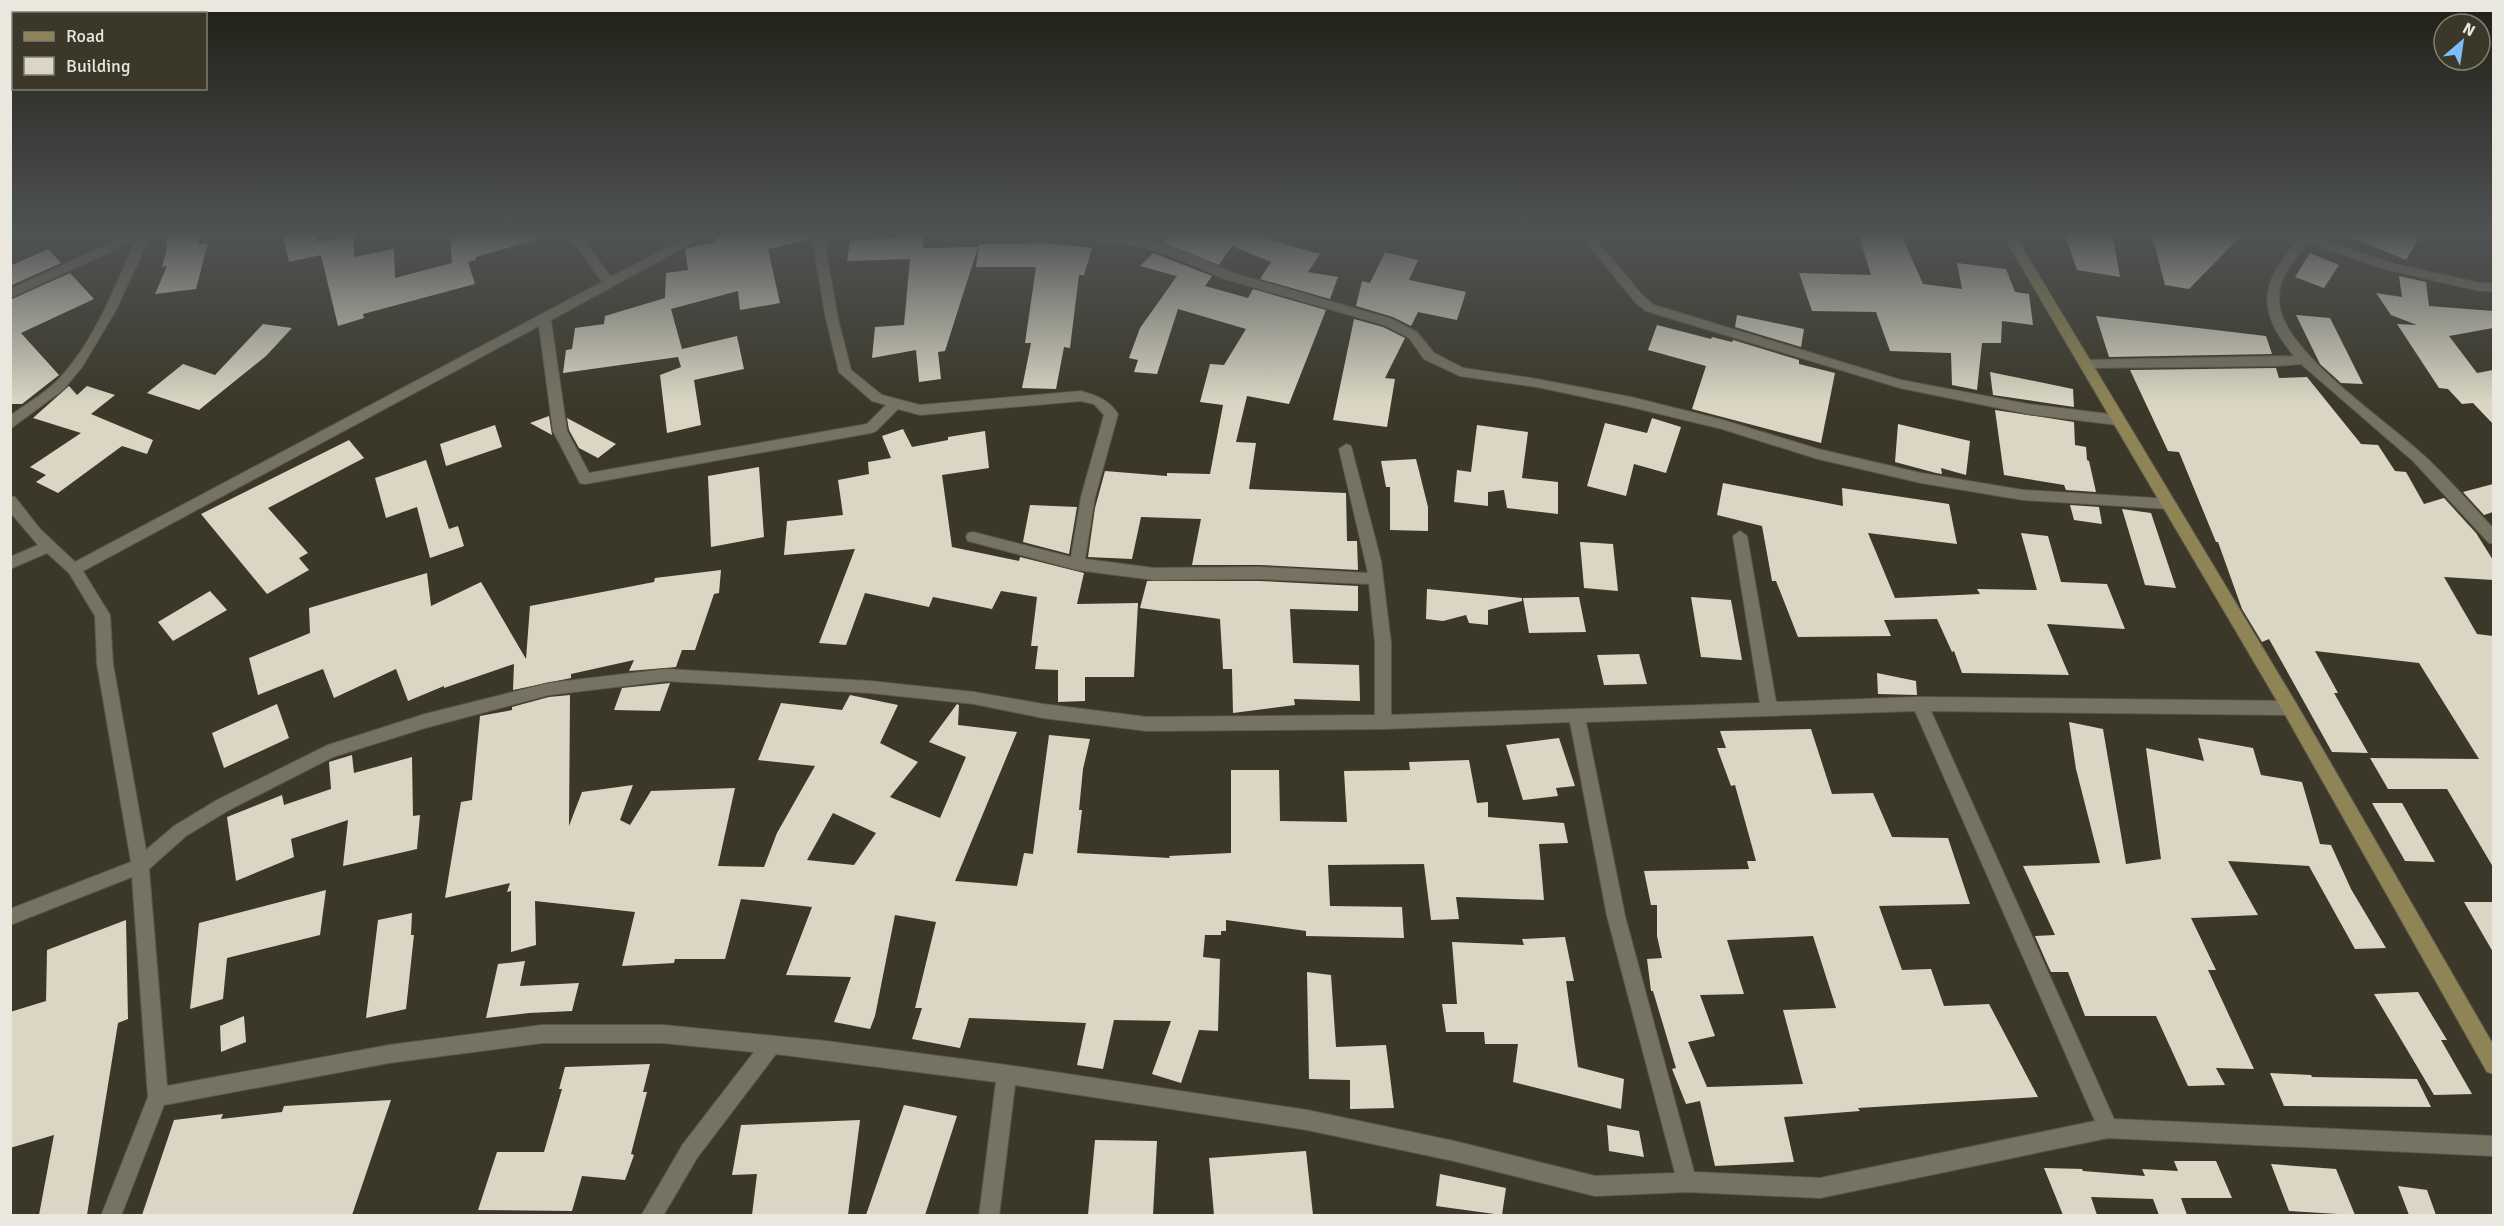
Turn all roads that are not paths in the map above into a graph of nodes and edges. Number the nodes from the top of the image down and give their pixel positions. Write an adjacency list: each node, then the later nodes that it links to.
1 (118, 289): 13 (street)
2 (597, 289): 8 (street)
3 (827, 289): 11 (street)
4 (1275, 289): 16 (street)
5 (1631, 289): 12 (street)
6 (2041, 289): 10 (street)
7 (2275, 289): 9 (street)
8 (544, 318): 11 (street); 23 (street)
9 (2304, 360): 10 (street); 19 (street)
10 (2085, 364): 12 (street)
11 (896, 403): 22 (street)
12 (2118, 420): 16 (street)
13 (10, 424)
14 (1346, 449): 24 (street)
15 (10, 501): 20 (street)
16 (2170, 504): 27 (street)
17 (1740, 536): 26 (street)
18 (973, 537): 22 (street)
19 (2493, 539)
20 (49, 546): 21 (street); 23 (street)
21 (10, 564)
22 (1077, 564): 24 (street)
23 (74, 569): 30 (street)
24 (1375, 579): 29 (street)
25 (1920, 704): 26 (street); 27 (street); 36 (street)
26 (1768, 708): 28 (street)
27 (2290, 708): 33 (street)
28 (1576, 714): 29 (street); 38 (street)
29 (1383, 722): 30 (street)
30 (140, 866): 31 (street); 35 (street)
31 (10, 917)
32 (771, 1045): 34 (street); 35 (street); 40 (street)
33 (2493, 1065)
34 (1007, 1074): 38 (street); 41 (street)
35 (158, 1097): 39 (street)
36 (2108, 1128): 37 (street); 38 (street)
37 (2493, 1146)
38 (1687, 1182)
39 (111, 1215)
40 (651, 1215)
41 (989, 1215)

